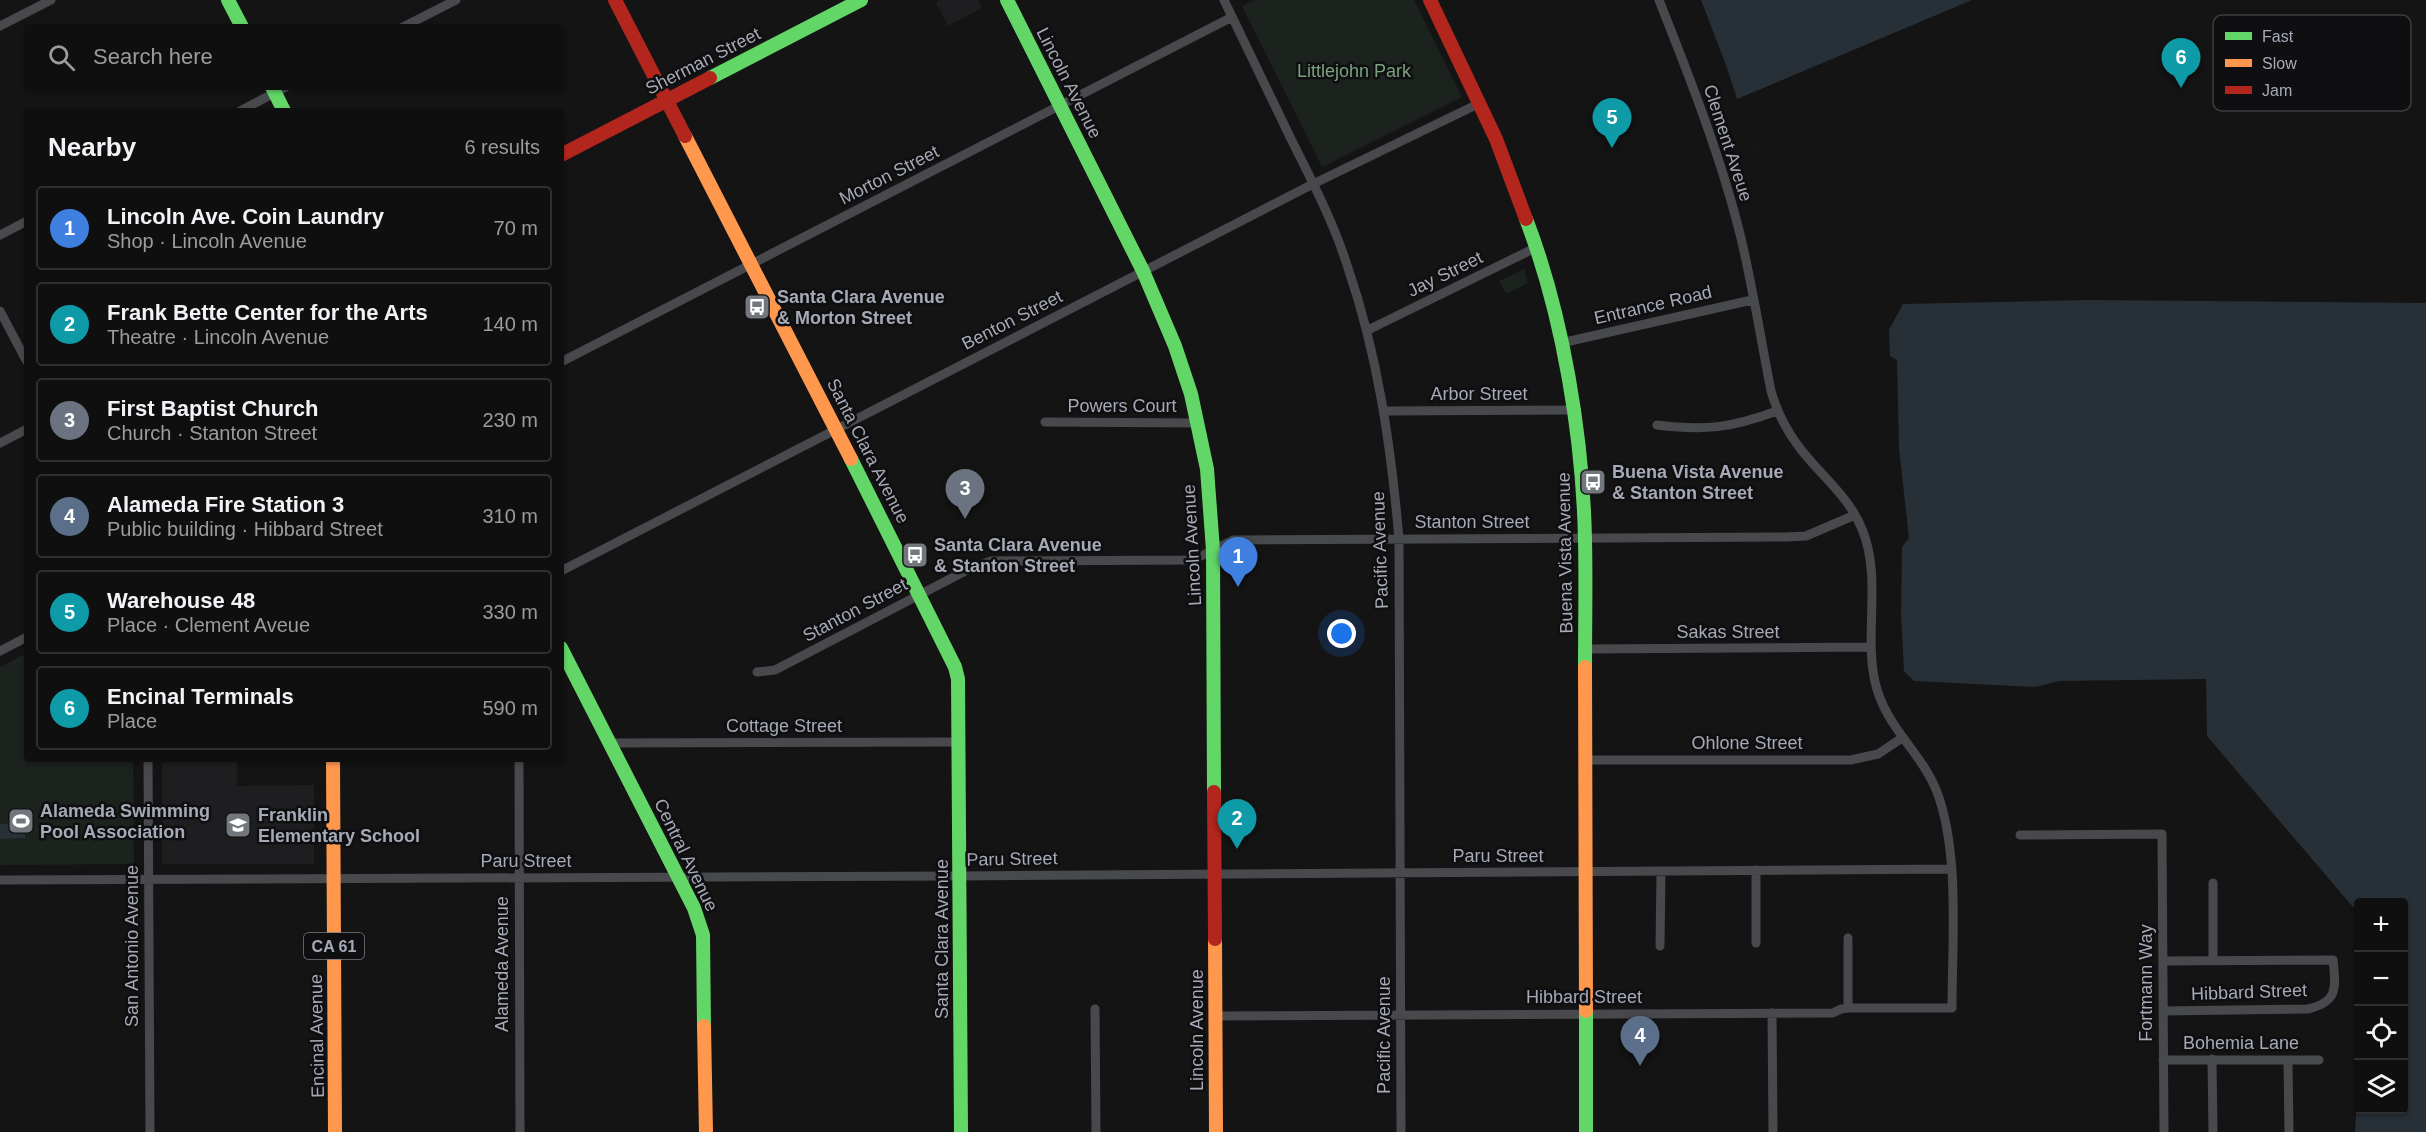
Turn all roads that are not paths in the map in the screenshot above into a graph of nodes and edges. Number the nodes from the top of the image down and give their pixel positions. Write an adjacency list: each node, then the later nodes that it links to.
1 (51, 0): 13 (street)
2 (228, 0): 11 (street)
3 (456, 0): 12 (street)
4 (615, 0): 16 (street, Santa Clara Avenue)
5 (861, 0): 16 (street, Sherman Street)
6 (1007, 0): 18 (street, Lincoln Avenue)
7 (1224, 0): 10 (street, Pacific Avenue)
8 (1430, 0): 17 (street, Buena Vista Avenue)
9 (1659, 0): 28 (street, Clement Aveue)
10 (1232, 17): 18 (street, Morton Street); 22 (street, Pacific Avenue)
11 (240, 24)
12 (409, 24)
13 (0, 26)
14 (276, 90): 19 (street)
15 (278, 90): 20 (street)
16 (666, 99): 21 (street, Sherman Street); 26 (street, Santa Clara Avenue)
17 (1480, 103): 22 (street, Benton Street); 25 (street, Buena Vista Avenue)
18 (1061, 105): 26 (street, Morton Street); 27 (street, Lincoln Avenue)
19 (245, 108)
20 (283, 108)
21 (564, 153)
22 (1313, 184): 27 (street, Benton Street); 30 (street, Pacific Avenue)
23 (24, 223): 24 (street)
24 (0, 235)
25 (1537, 247): 30 (street, Jay Street); 31 (street, Buena Vista Avenue)
26 (751, 265): 33 (street, Morton Street); 40 (street, Santa Clara Avenue)
27 (1143, 272): 38 (street, Lincoln Avenue); 40 (street, Benton Street)
28 (1752, 300): 31 (street, Entrance Road); 36 (street, Clement Aveue)
29 (0, 311): 32 (street)
30 (1368, 330): 35 (street, Pacific Avenue)
31 (1562, 343): 34 (street, Buena Vista Avenue)
32 (24, 356)
33 (564, 360)
34 (1574, 410): 35 (street, Arbor Street); 44 (street, Buena Vista Avenue)
35 (1385, 411): 45 (street, Pacific Avenue)
36 (1777, 411): 39 (street); 43 (street, Clement Aveue)
37 (1045, 422): 38 (street, Powers Court)
38 (1198, 423): 46 (street, Lincoln Avenue)
39 (1657, 425)
40 (837, 429): 47 (street, Benton Street); 48 (street, Santa Clara Avenue)
41 (24, 431): 42 (street)
42 (0, 443)
43 (1855, 515): 44 (street, Stanton Street); 50 (street, Clement Aveue)
44 (1585, 538): 45 (street, Stanton Street); 51 (street, Buena Vista Avenue)
45 (1399, 539): 46 (street, Stanton Street); 67 (street, Pacific Avenue)
46 (1213, 550): 48 (street, Stanton Street); 68 (street, Lincoln Avenue)
47 (564, 570)
48 (921, 594): 54 (street, Stanton Street); 57 (street, Santa Clara Avenue)
49 (24, 639): 52 (street)
50 (1870, 647): 51 (street, Sakas Street); 55 (street, Clement Aveue)
51 (1585, 649): 58 (street, Buena Vista Avenue)
52 (0, 651)
53 (565, 665): 56 (street, Central Avenue)
54 (757, 672)
55 (1902, 738): 58 (street, Ohlone Street); 63 (street, Clement Aveue)
56 (609, 742): 57 (street, Cottage Street); 71 (street, Central Avenue)
57 (958, 742): 69 (street, Santa Clara Avenue)
58 (1586, 760): 66 (street, Buena Vista Avenue)
59 (148, 762): 72 (street, San Antonio Avenue)
60 (333, 762): 73 (street, Encinal Avenue / CA 61)
61 (519, 762): 70 (street, Alameda Avenue)
62 (2020, 835): 79 (street, Fortmann Way)
63 (1952, 869): 64 (street, Paru Street); 82 (street, Clement Aveue)
64 (1756, 870): 65 (street, Paru Street); 77 (street)
65 (1661, 871): 66 (street, Paru Street); 78 (street)
66 (1586, 872): 67 (street, Paru Street); 86 (street, Buena Vista Avenue)
67 (1400, 873): 68 (street, Paru Street); 87 (street, Pacific Avenue)
68 (1214, 874): 69 (street, Paru Street); 88 (street, Lincoln Avenue)
69 (959, 876): 71 (street, Paru Street); 97 (street, Santa Clara Avenue)
70 (519, 877): 71 (street, Paru Street); 73 (street, Paru Street); 95 (street, Alameda Avenue)
71 (679, 877): 96 (street, Central Avenue)
72 (148, 879): 73 (street, Paru Street); 74 (street, Paru Street); 93 (street, San Antonio Avenue)
73 (333, 879): 94 (street, Encinal Avenue / CA 61)
74 (0, 880)
75 (2213, 883): 80 (street)
76 (1848, 938): 81 (street)
77 (1756, 943)
78 (1660, 946)
79 (2163, 961): 80 (street); 84 (street, Fortmann Way)
80 (2213, 961): 84 (street, Hibbard Street)
81 (1848, 1008): 82 (street, Hibbard Street); 85 (street, Hibbard Street)
82 (1952, 1008)
83 (1095, 1010): 98 (street)
84 (2163, 1011): 89 (street, Fortmann Way)
85 (1772, 1013): 86 (street, Hibbard Street); 102 (street)
86 (1587, 1014): 87 (street, Hibbard Street); 101 (street, Buena Vista Avenue)
87 (1401, 1015): 88 (street, Hibbard Street); 100 (street, Pacific Avenue)
88 (1215, 1016): 99 (street, Lincoln Avenue)
89 (2163, 1059): 90 (street, Bohemia Lane); 103 (street, Fortmann Way)
90 (2212, 1059): 91 (street, Bohemia Lane); 104 (street)
91 (2288, 1060): 92 (street, Bohemia Lane); 105 (street)
92 (2319, 1060)
93 (150, 1132)
94 (336, 1132)
95 (520, 1132)
96 (706, 1132)
97 (961, 1132)
98 (1096, 1132)
99 (1216, 1132)
100 (1401, 1132)
101 (1586, 1132)
102 (1773, 1132)
103 (2164, 1132)
104 (2212, 1132)
105 (2289, 1132)

